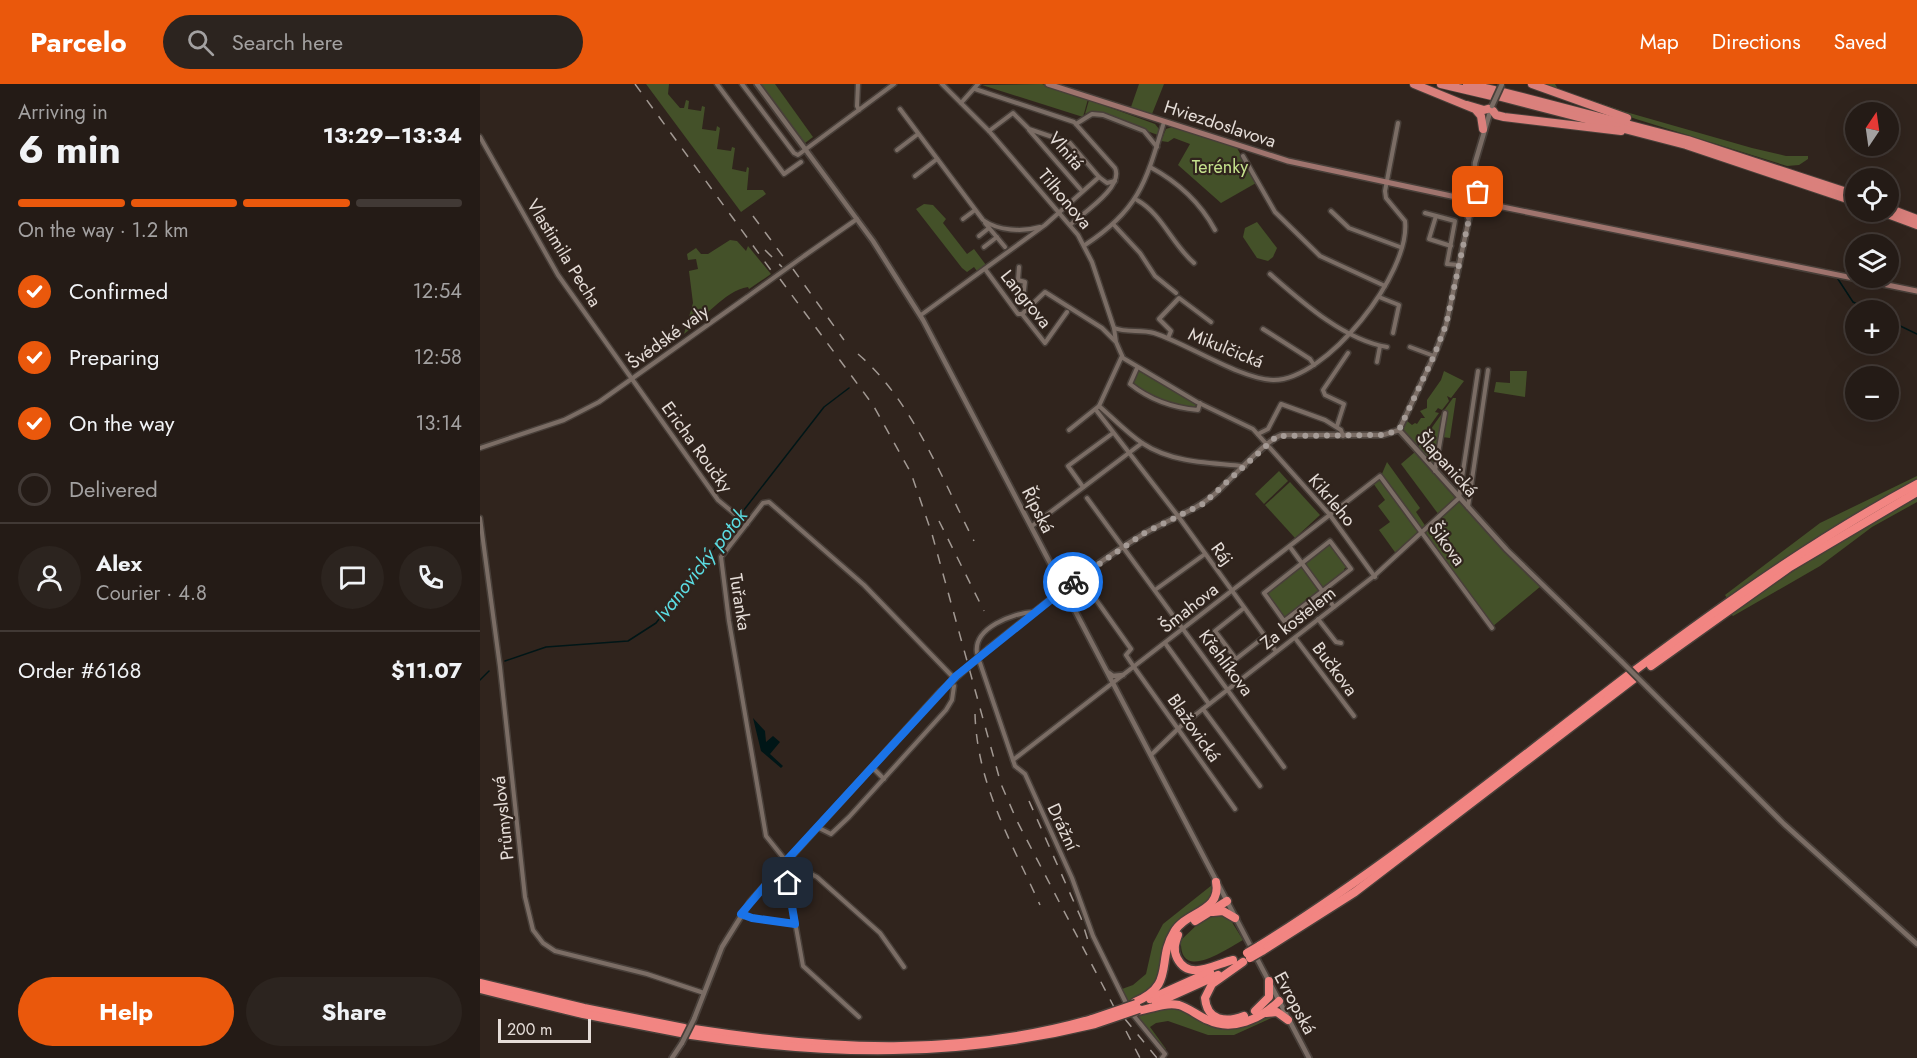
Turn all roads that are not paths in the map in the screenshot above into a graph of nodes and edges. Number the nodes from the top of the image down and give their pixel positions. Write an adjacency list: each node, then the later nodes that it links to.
1 (717, 84): 35 (street)
2 (742, 84): 31 (street)
3 (757, 84): 31 (street, Řípská)
4 (858, 84): 19 (street)
5 (894, 84): 19 (street)
6 (942, 84): 15 (street, Tilhonova)
7 (978, 84): 13 (street)
8 (1048, 84): 21 (main road, Hviezdoslavova)
9 (1414, 84): 16 (highway)
10 (1441, 84): 14 (highway)
11 (1467, 84): 14 (highway)
12 (1532, 84): 29 (highway)
13 (975, 89): 15 (street); 23 (street)
14 (1498, 92): 17 (street, bridge); 29 (highway)
15 (962, 103): 26 (street, Tilhonova)
16 (1467, 105): 17 (highway); 25 (highway)
17 (1492, 107): 20 (highway); 25 (street)
18 (900, 109): 27 (street, Langrova)
19 (859, 110): 31 (street)
20 (1504, 117): 25 (highway); 29 (highway)
21 (1164, 122): 30 (street); 41 (main road, Hviezdoslavova)
22 (1398, 123): 41 (street)
23 (1076, 124): 30 (street); 40 (street)
24 (1029, 129): 26 (street, Vlnitá); 38 (street, Vlnitá); 42 (street, Vlnitá)
25 (1483, 129): 39 (street)
26 (989, 131): 51 (street, Tilhonova)
27 (918, 134): 32 (street); 34 (street, Langrova)
28 (480, 137): 109 (street, Vlastimila Pecha)
29 (1687, 142): 43 (highway); 45 (highway)
30 (1157, 147): 36 (street)
31 (806, 149): 57 (street, Řípská)
32 (897, 150)
33 (1243, 156): 81 (street)
34 (937, 159): 37 (street); 49 (street, Langrova)
35 (801, 162)
36 (1150, 167): 46 (street); 67 (street)
37 (915, 176)
38 (1099, 177): 40 (street, Vlnitá); 42 (street, Vlnitá)
39 (1474, 180): 44 (main road); 47 (street); 48 (main road)
40 (1115, 181): 62 (street)
41 (1386, 182): 44 (main road, Hviezdoslavova); 75 (street, Mikulčická)
42 (1082, 190): 51 (street, Vlnitá)
43 (1845, 192)
44 (1456, 197): 47 (main road, Hviezdoslavova)
45 (1845, 198)
46 (1136, 200): 63 (street); 76 (street)
47 (1473, 201): 48 (main road, Hviezdoslavova); 55 (street)
48 (1492, 205): 55 (main road); 82 (main road, Hviezdoslavova)
49 (975, 210): 58 (street); 60 (street, Langrova)
50 (1331, 211): 75 (street)
51 (1059, 212): 61 (street, Langrova); 62 (street, Tilhonova)
52 (1899, 212): 59 (highway)
53 (1425, 213): 54 (street)
54 (1436, 215): 72 (street); 72 (street)
55 (1468, 217): 77 (street)
56 (1899, 218): 64 (highway)
57 (857, 219): 88 (street, Řípská); 109 (street, Švédské valy, bridge)
58 (963, 219)
59 (1917, 219)
60 (983, 220): 65 (street, Langrova); 66 (street, Langrova)
61 (1045, 225): 65 (street, Langrova); 79 (street, Langrova)
62 (1070, 225): 71 (street, Tilhonova)
63 (1114, 225): 71 (street); 83 (street)
64 (1917, 225)
65 (996, 226): 68 (street)
66 (989, 228): 68 (street, Langrova); 69 (street)
67 (1215, 230)
68 (993, 232): 70 (street, Langrova)
69 (979, 236)
70 (997, 237): 73 (street); 74 (street, Langrova)
71 (1085, 245): 89 (street, Tilhonova)
72 (1451, 246): 77 (street)
73 (984, 247)
74 (1005, 247)
75 (1400, 247): 81 (street, Mikulčická)
76 (1194, 262)
77 (1459, 266): 103 (street)
78 (1019, 267): 85 (street)
79 (986, 269): 87 (street, Langrova); 88 (street, Langrova)
80 (1270, 274): 94 (street)
81 (1385, 286): 84 (street, Mikulčická)
82 (1917, 291)
83 (1176, 293)
84 (1379, 297): 94 (street, Mikulčická); 95 (street)
85 (1030, 309): 87 (street); 91 (street)
86 (1067, 312): 87 (street, Langrova)
87 (1022, 314)
88 (921, 315): 136 (street, Řípská)
89 (1110, 322): 91 (street); 92 (street, Tilhonova)
90 (1211, 322): 96 (street)
91 (1102, 328): 97 (street)
92 (1114, 328): 96 (street, Mikulčická); 97 (street, Tilhonova)
93 (1263, 329): 105 (street)
94 (1351, 333): 98 (street); 105 (street, Mikulčická)
95 (1392, 333)
96 (1168, 339): 105 (street, Mikulčická)
97 (1116, 342): 102 (street, Tilhonova)
98 (1380, 346): 99 (street); 104 (street)
99 (1388, 347)
100 (1410, 347): 103 (street)
101 (1348, 353): 113 (street)
102 (1122, 356): 106 (street, Kikrleho); 111 (street)
103 (1434, 356): 115 (street)
104 (1377, 362)
105 (1314, 365)
106 (1137, 368): 110 (street, Kikrleho); 110 (street)
107 (1488, 370): 131 (street)
108 (1478, 371): 130 (street)
109 (632, 379): 121 (street, Švédské valy); 135 (street, Ericha Roučky)
110 (1200, 403): 117 (street, Kikrleho)
111 (1098, 408): 114 (street); 116 (street, Ráj); 119 (street)
112 (1445, 413): 124 (street)
113 (1337, 426): 117 (street); 118 (street)
114 (1069, 430)
115 (1399, 430): 118 (street); 124 (street, Šlapanická)
116 (1113, 433): 122 (street, Ráj); 127 (street)
117 (1258, 434): 120 (street, Kikrleho)
118 (1343, 437): 120 (street)
119 (1142, 443): 122 (street); 123 (street)
120 (1266, 443): 123 (street); 132 (street, Kikrleho)
121 (480, 448)
122 (1129, 454): 127 (street); 133 (street, Ráj)
123 (1245, 466): 133 (street)
124 (1435, 471): 130 (street, Šlapanická)
125 (1380, 476): 132 (street, Šmahova); 137 (street, Šikova)
126 (1917, 484): 163 (highway)
127 (1083, 487): 136 (street)
128 (1917, 492): 163 (highway)
129 (1087, 498): 138 (street, Křehlíkova)
130 (1459, 498): 131 (street, Šlapanická); 137 (street, Za kostelem)
131 (1468, 507): 189 (street, Šlapanická, bridge)
132 (1330, 515): 139 (street, Šmahova); 142 (street, Kikrleho)
133 (1178, 516): 138 (street); 140 (street, Ráj)
134 (480, 518): 196 (street, Průmyslová)
135 (747, 524): 164 (street, Tuřanka); 181 (street, Tuřanka)
136 (1032, 526): 143 (street, Řípská)
137 (1422, 532): 142 (street, Za kostelem); 152 (street, Šikova)
138 (1124, 547): 143 (street); 144 (street, Křehlíkova)
139 (1290, 547): 141 (street); 145 (street, Šmahova)
140 (1205, 554): 144 (street); 145 (street, Ráj)
141 (1301, 563): 146 (street); 146 (street); 146 (street)
142 (1374, 577): 148 (street, Za kostelem)
143 (1064, 588): 150 (street); 162 (street, Řípská)
144 (1155, 590): 153 (street, Křehlíkova)
145 (1232, 591): 149 (street, Ráj); 153 (street, Šmahova)
146 (1322, 591): 148 (street)
147 (1092, 594): 161 (street, Blažovická)
148 (1334, 607): 151 (street, Za kostelem)
149 (1244, 608): 154 (street, Ráj); 154 (street)
150 (1034, 612): 159 (street); 175 (street, bridge)
151 (1318, 619): 155 (street, Za kostelem); 157 (street)
152 (1491, 628)
153 (1184, 629): 156 (street, Šmahova); 168 (street, Křehlíkova)
154 (1264, 637): 158 (street, Ráj)
155 (1295, 638): 168 (street, Za kostelem); 171 (street, Bučkova)
156 (1165, 643): 161 (street, Šmahova); 169 (street)
157 (1341, 644)
158 (1275, 650)
159 (976, 651)
160 (980, 663): 174 (street, Drážní)
161 (1134, 667): 165 (street, Šmahova); 172 (street, Blažovická)
162 (1107, 672): 165 (street); 166 (street, Řípská)
163 (1634, 674): 190 (highway, bridge)
164 (951, 675)
165 (1123, 675): 166 (street, Šmahova)
166 (1113, 684): 173 (street, Řípská); 174 (street, Šmahova)
167 (954, 686): 177 (street)
168 (1229, 690): 169 (street, Za kostelem); 176 (street, Křehlíkova)
169 (1209, 704): 170 (street, Za kostelem)
170 (1203, 709): 172 (street, Za kostelem); 178 (street)
171 (1354, 716)
172 (1178, 729): 173 (street, Za kostelem); 179 (street, Blažovická)
173 (1151, 755): 182 (street, Řípská)
174 (1013, 760): 198 (street, Drážní)
175 (871, 767): 177 (street); 180 (street)
176 (1284, 767)
177 (884, 779): 180 (street)
178 (1260, 786)
179 (1234, 805)
180 (817, 827): 181 (street)
181 (786, 861): 186 (street); 192 (street, Tuřanka)
182 (1216, 882): 184 (street, Řípská); 185 (highway)
183 (788, 883): 188 (street)
184 (1227, 901): 185 (highway); 187 (street, Řípská)
185 (1207, 912): 187 (highway); 191 (highway); 198 (highway)
186 (741, 914): 188 (street); 196 (street)
187 (1235, 918): 190 (street, Řípská)
188 (795, 924): 200 (street)
189 (1917, 944)
190 (1250, 958): 191 (highway); 193 (street, Evropská); 198 (highway); 199 (highway)
191 (1233, 960): 198 (highway)
192 (904, 967)
193 (1269, 981): 197 (street, Evropská); 199 (highway)
194 (480, 982): 195 (highway)
195 (480, 989)
196 (704, 993): 204 (street, bridge)
197 (1279, 1001): 199 (highway); 201 (street, Evropská)
198 (1133, 1008): 199 (highway); 202 (highway, bridge); 203 (street, Drážní)
199 (1257, 1013): 201 (highway)
200 (859, 1017)
201 (1288, 1020): 205 (street, Evropská)
202 (692, 1032)
203 (1164, 1056)
204 (672, 1058)
205 (1309, 1058)

